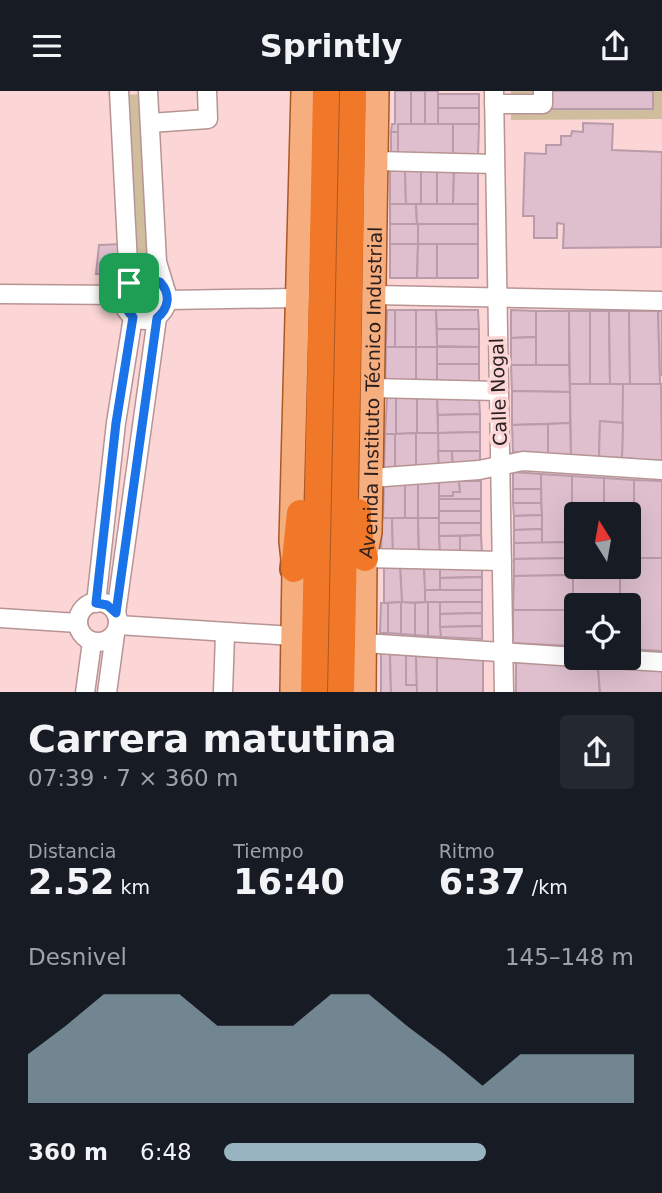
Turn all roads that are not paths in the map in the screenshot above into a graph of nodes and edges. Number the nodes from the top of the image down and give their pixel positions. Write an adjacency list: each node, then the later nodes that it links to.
1 (119, 91): 11 (street)
2 (148, 91): 8 (street)
3 (207, 91): 8 (street)
4 (543, 91): 7 (street)
5 (318, 93): 15 (main road); 20 (highway)
6 (361, 93): 9 (main road, Avenida Instituto Técnico Industrial); 23 (highway)
7 (494, 97): 10 (street, Calle Nogal)
8 (150, 123): 12 (street)
9 (377, 161): 10 (street); 14 (main road, Avenida Instituto Técnico Industrial)
10 (495, 164): 16 (street, Calle Nogal)
11 (126, 289): 12 (street); 13 (street); 18 (street)
12 (166, 293): 15 (street); 19 (street)
13 (0, 294)
14 (375, 295): 16 (street); 21 (main road, Avenida Instituto Técnico Industrial)
15 (295, 298): 31 (main road)
16 (496, 298): 17 (street); 22 (street, Calle Nogal)
17 (662, 301)
18 (133, 317): 19 (street); 24 (street)
19 (157, 318): 25 (street)
20 (318, 378): 31 (highway); 48 (highway)
21 (373, 388): 22 (street); 28 (main road, Avenida Instituto Técnico Industrial)
22 (497, 391): 26 (street, Calle Nogal)
23 (345, 420): 29 (highway); 49 (highway)
24 (116, 423): 25 (street); 32 (street)
25 (140, 427): 35 (street)
26 (501, 465): 27 (street); 28 (street); 30 (street, Calle Nogal)
27 (662, 470)
28 (372, 478): 29 (main road, Avenida Instituto Técnico Industrial)
29 (365, 558): 30 (street); 39 (main road, Avenida Instituto Técnico Industrial)
30 (502, 561): 40 (street, Calle Nogal)
31 (294, 569): 37 (main road)
32 (96, 603): 34 (street); 35 (street)
33 (0, 618): 34 (street)
34 (78, 623): 38 (street)
35 (116, 624): 36 (street); 38 (street); 45 (street)
36 (225, 634): 37 (street); 46 (street)
37 (293, 636): 47 (main road)
38 (92, 642): 44 (street)
39 (364, 643): 40 (street); 50 (main road, Avenida Instituto Técnico Industrial)
40 (503, 652): 41 (street); 51 (street, Calle Nogal)
41 (564, 656)
42 (641, 661): 43 (street)
43 (662, 662)
44 (85, 692)
45 (107, 692)
46 (223, 692)
47 (292, 692)
48 (314, 692)
49 (341, 692)
50 (364, 692)
51 (504, 692)

